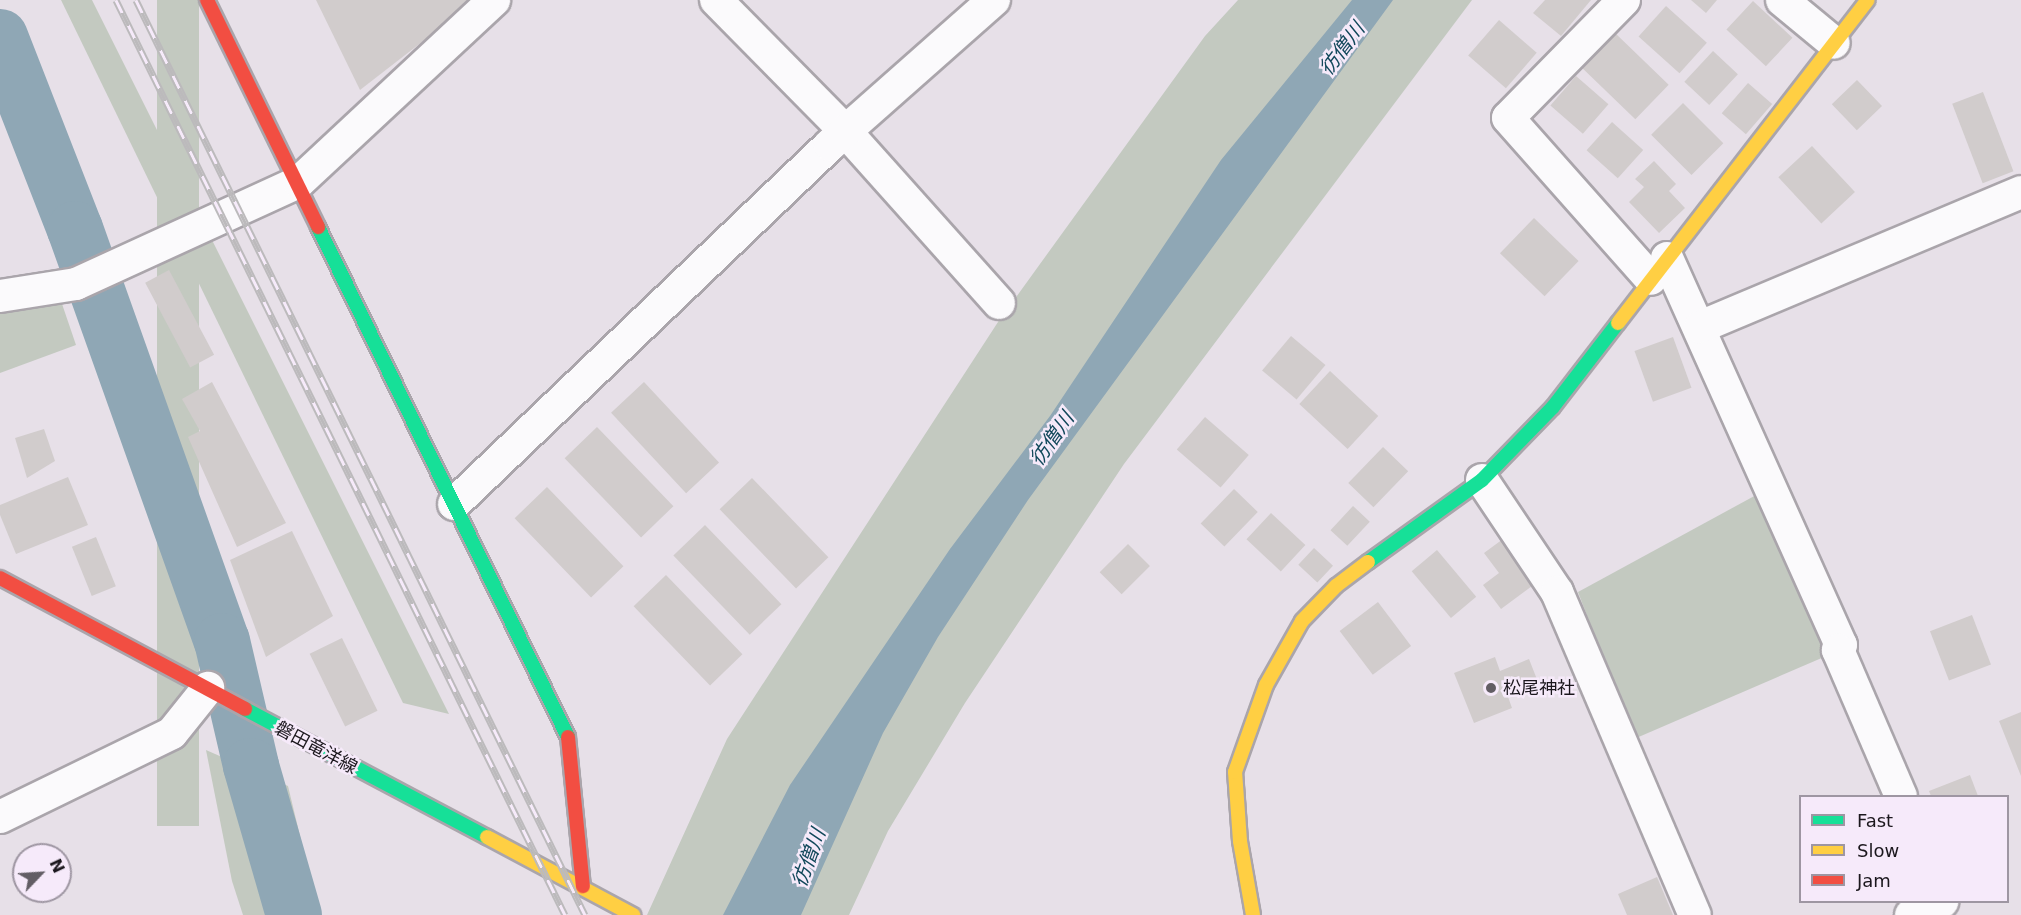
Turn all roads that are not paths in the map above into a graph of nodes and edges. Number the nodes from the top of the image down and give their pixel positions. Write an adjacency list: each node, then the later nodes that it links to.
1 (207, 0): 10 (street)
2 (494, 0): 10 (street)
3 (716, 0): 9 (street)
4 (994, 0): 9 (street)
5 (1624, 0): 12 (street)
6 (1782, 0): 8 (street)
7 (1868, 0): 8 (street)
8 (1834, 43): 12 (street)
9 (847, 133): 14 (street); 17 (street)
10 (298, 182): 13 (street); 17 (street)
11 (2021, 192): 15 (street)
12 (1659, 269): 15 (street); 16 (street)
13 (0, 296)
14 (999, 303)
15 (1700, 327): 20 (street)
16 (1482, 480): 25 (street); 26 (street)
17 (454, 504): 22 (street)
18 (0, 578): 19 (street, 磐田竜洋線)
19 (208, 688): 21 (street); 22 (street, 磐田竜洋線)
20 (1900, 795)
21 (0, 817)
22 (583, 886): 24 (street, 磐田竜洋線)
23 (1941, 903): 27 (street)
24 (633, 915)
25 (1253, 915)
26 (1695, 915)
27 (1911, 915)

